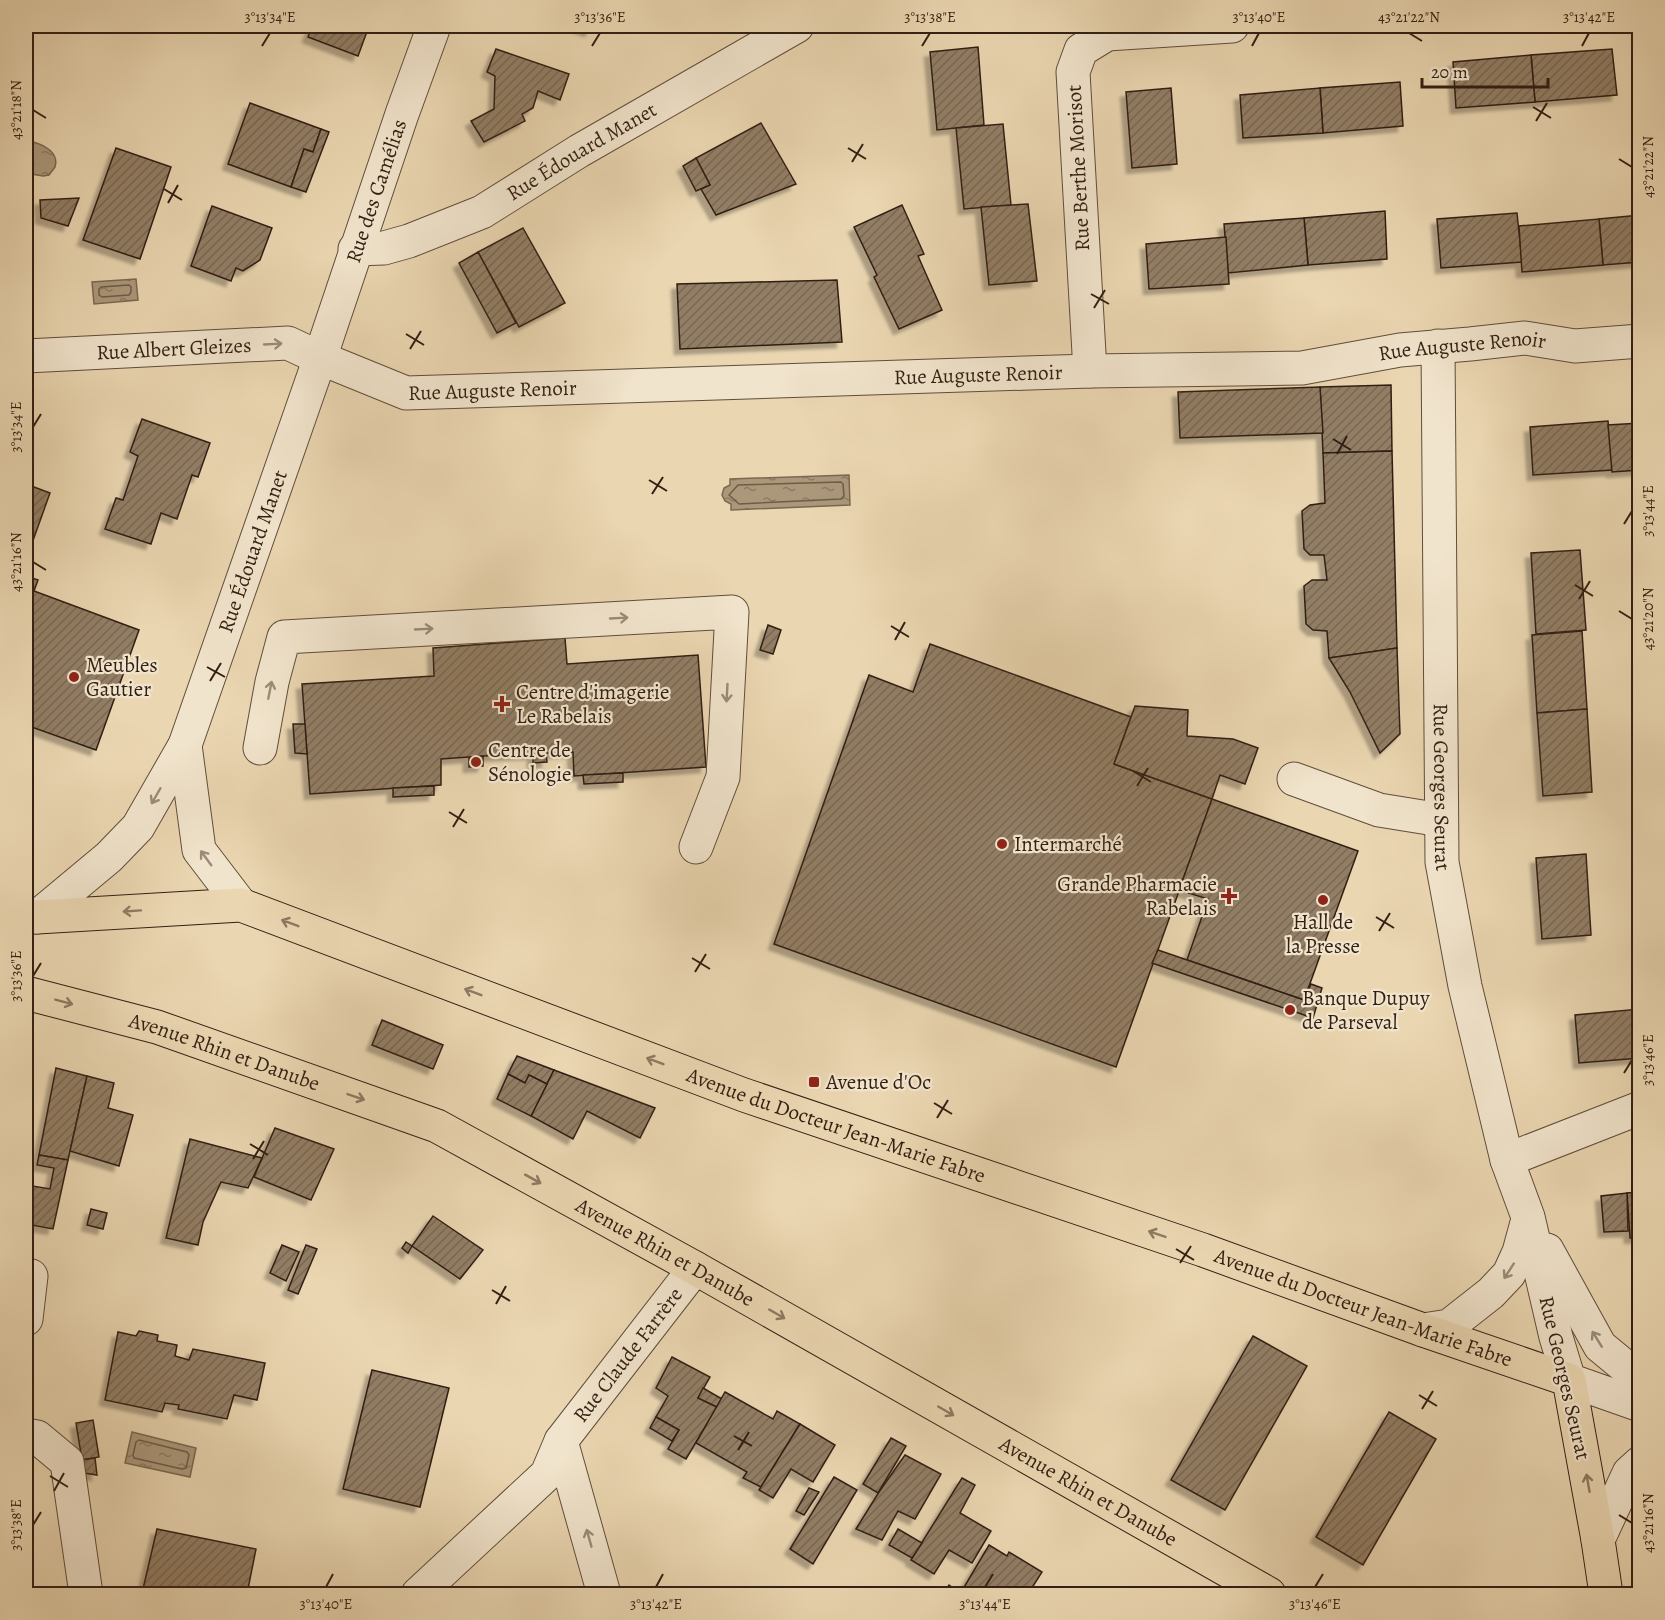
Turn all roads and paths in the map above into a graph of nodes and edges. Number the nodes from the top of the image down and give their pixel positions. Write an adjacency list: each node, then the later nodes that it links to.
1 (434, 26): 4 (street, Rue des Camélias)
2 (797, 26): 4 (street, Rue Édouard Manet)
3 (1232, 26): 9 (street, Rue Berthe Morisot)
4 (355, 249): 8 (street, Rue des Camélias)
5 (1640, 341): 6 (street, Rue Auguste Renoir)
6 (1438, 346): 9 (street, Rue Auguste Renoir); 13 (street, Rue Georges Seurat)
7 (26, 356): 8 (street, Rue Albert Gleizes, one-way to 8)
8 (320, 358): 9 (street, Rue Auguste Renoir); 10 (street, Rue Édouard Manet)
9 (1090, 371)
10 (185, 745): 15 (street, Rue Édouard Manet, one-way to 10); 16 (street, Rue Édouard Manet, one-way to 16)
11 (260, 748): 14 (street, one-way to 14)
12 (1294, 779): 13 (street)
13 (1441, 820): 19 (street, Rue Georges Seurat)
14 (696, 847)
15 (241, 905): 16 (main road, Avenue du Docteur Jean-Marie Fabre, one-way to 16); 24 (main road, Avenue du Docteur Jean-Marie Fabre, one-way to 15)
16 (31, 916)
17 (26, 993): 21 (main road, Avenue Rhin et Danube, one-way to 21)
18 (1640, 1108): 19 (street)
19 (1507, 1160): 20 (street, Rue Georges Seurat)
20 (1528, 1217): 24 (street, one-way to 24); 25 (street, Rue Georges Seurat, one-way to 20); 26 (street, Rue Georges Seurat)
21 (695, 1268): 29 (street, Rue Claude Farrère); 35 (main road, Avenue Rhin et Danube, one-way to 35)
22 (31, 1276): 23 (street)
23 (26, 1318)
24 (1424, 1330): 26 (main road, Avenue du Docteur Jean-Marie Fabre)
25 (1640, 1379)
26 (1569, 1380): 27 (street, Avenue du Docteur Jean-Marie Fabre); 31 (main road, Rue Georges Seurat, one-way to 26)
27 (1640, 1405)
28 (26, 1435): 32 (street)
29 (561, 1440): 33 (street, Rue Claude Farrère); 34 (street, Rue Claude Farrère, one-way to 29)
30 (1640, 1463): 31 (street)
31 (1598, 1540): 36 (main road, Rue Georges Seurat)
32 (86, 1594)
33 (418, 1594)
34 (604, 1594)
35 (1269, 1594)
36 (1606, 1594)

